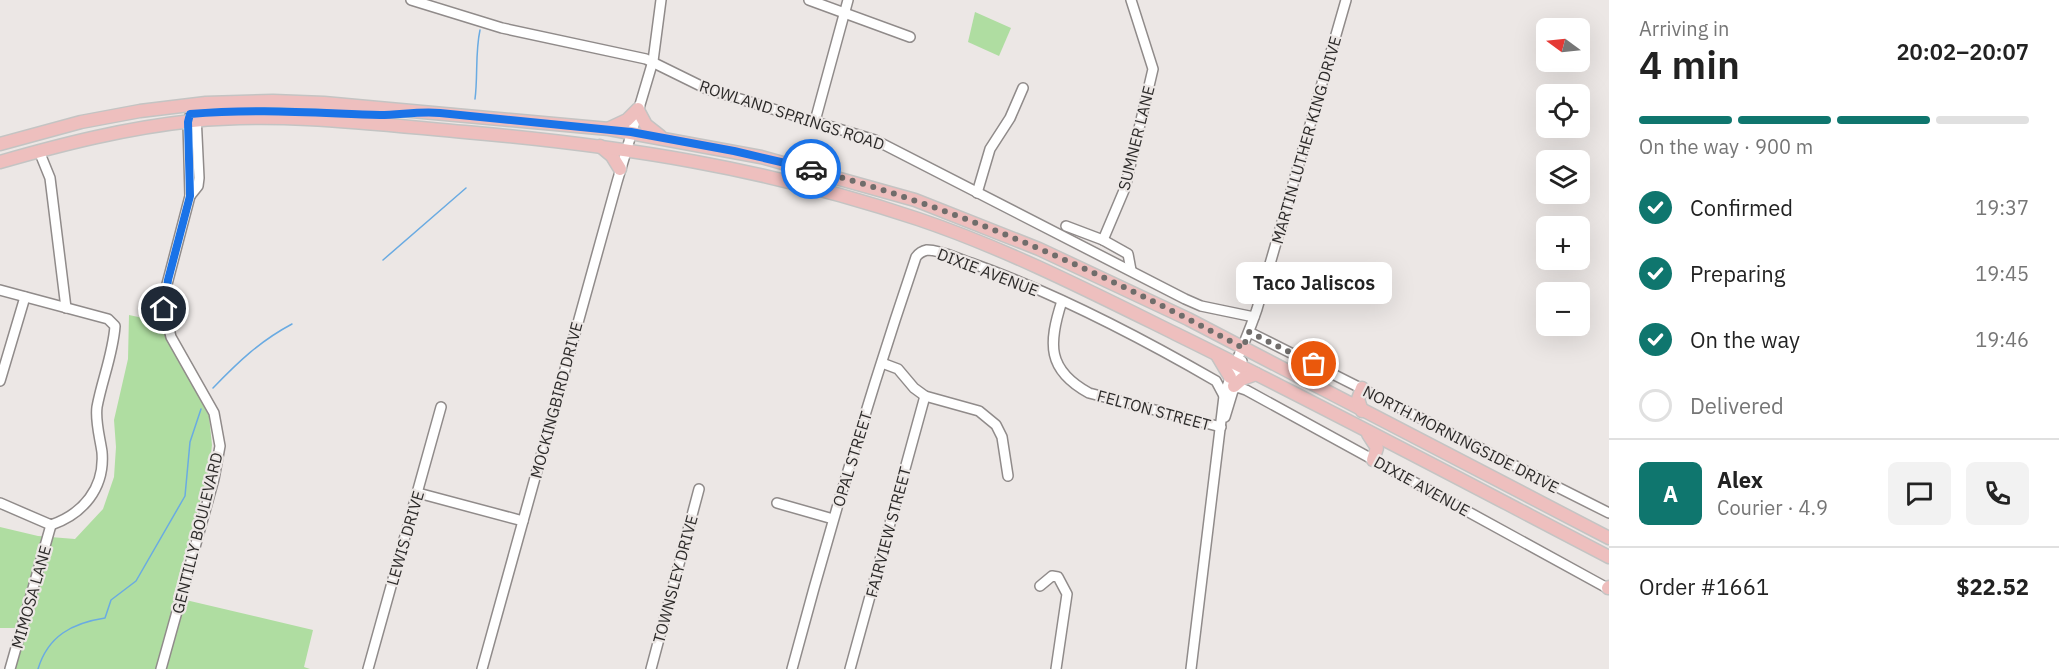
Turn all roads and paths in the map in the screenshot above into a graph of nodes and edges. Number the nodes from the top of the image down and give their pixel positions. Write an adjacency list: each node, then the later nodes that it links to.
1 (411, 0): 9 (street, ROWLAND SPRINGS ROAD)
2 (661, 0): 9 (street, MOCKINGBIRD DRIVE)
3 (809, 0): 7 (street)
4 (848, 0): 7 (street)
5 (1131, 0): 30 (street, SUMNER LANE)
6 (1347, 0): 37 (street, MARTIN LUTHER KING DRIVE)
7 (843, 15): 8 (street); 13 (street)
8 (910, 37)
9 (653, 61): 11 (street, MOCKINGBIRD DRIVE); 13 (street, ROWLAND SPRINGS ROAD)
10 (1023, 88): 28 (street)
11 (638, 110): 15 (main road); 17 (street, MOCKINGBIRD DRIVE); 18 (main road)
12 (193, 114): 14 (main road); 15 (main road); 16 (main road); 22 (main road); 24 (main road); 69 (street, GENTILLY BOULEVARD)
13 (815, 121): 28 (street, ROWLAND SPRINGS ROAD)
14 (383, 124): 17 (main road); 20 (main road)
15 (609, 129): 17 (main road)
16 (49, 130): 19 (main road); 23 (main road)
17 (631, 132): 18 (main road); 21 (street, MOCKINGBIRD DRIVE)
18 (661, 137): 27 (main road)
19 (0, 144)
20 (599, 145): 21 (main road); 26 (main road)
21 (626, 148): 26 (street, MOCKINGBIRD DRIVE); 27 (main road); 39 (main road)
22 (39, 151): 24 (main road); 36 (street)
23 (0, 152)
24 (17, 157): 25 (main road)
25 (0, 162)
26 (620, 169): 62 (street, MOCKINGBIRD DRIVE)
27 (835, 176): 40 (main road)
28 (977, 193): 32 (street, ROWLAND SPRINGS ROAD)
29 (1066, 226): 30 (street)
30 (1103, 240): 32 (street)
31 (920, 252): 35 (street, DIXIE AVENUE); 41 (street, OPAL STREET)
32 (1131, 270): 37 (street, ROWLAND SPRINGS ROAD)
33 (0, 290): 34 (street)
34 (26, 297): 36 (street); 43 (street)
35 (1062, 301): 44 (street, DIXIE AVENUE); 51 (street, FELTON STREET)
36 (66, 308): 63 (street)
37 (1254, 317): 38 (street, MARTIN LUTHER KING DRIVE)
38 (1249, 332): 40 (street, MARTIN LUTHER KING DRIVE); 46 (street, NORTH MORNINGSIDE DRIVE)
39 (1216, 354): 40 (main road); 45 (main road)
40 (1240, 359): 42 (main road); 45 (street, MARTIN LUTHER KING DRIVE); 50 (main road); 53 (main road)
41 (882, 363): 47 (street); 61 (street, OPAL STREET)
42 (1256, 374): 45 (main road); 52 (main road)
43 (0, 381)
44 (1216, 381): 45 (street); 48 (street)
45 (1232, 382): 48 (street, MARTIN LUTHER KING DRIVE); 51 (street, MARTIN LUTHER KING DRIVE); 54 (street, DIXIE AVENUE)
46 (1362, 388): 50 (main road); 60 (street, NORTH MORNINGSIDE DRIVE)
47 (925, 396): 55 (street); 74 (street, FAIRVIEW STREET)
48 (1224, 396): 51 (street, MARTIN LUTHER KING DRIVE)
49 (441, 407): 57 (street, LEWIS DRIVE)
50 (1362, 411): 53 (main road)
51 (1221, 428): 76 (street, MARTIN LUTHER KING DRIVE)
52 (1365, 431): 54 (main road); 65 (main road)
53 (1455, 458): 64 (main road)
54 (1373, 459): 67 (street, DIXIE AVENUE)
55 (1008, 476)
56 (699, 489): 72 (street, TOWNSLEY DRIVE)
57 (418, 493): 62 (street); 70 (street, LEWIS DRIVE)
58 (0, 503): 63 (street)
59 (777, 503): 61 (street)
60 (1609, 513)
61 (833, 519): 73 (street, OPAL STREET)
62 (523, 521): 71 (street, MOCKINGBIRD DRIVE)
63 (51, 525): 68 (street, MIMOSA LANE)
64 (1609, 538)
65 (1609, 557)
66 (1040, 586): 75 (street)
67 (1609, 588)
68 (10, 669)
69 (161, 669)
70 (368, 669)
71 (482, 669)
72 (651, 669)
73 (792, 669)
74 (850, 669)
75 (1056, 669)
76 (1191, 669)

